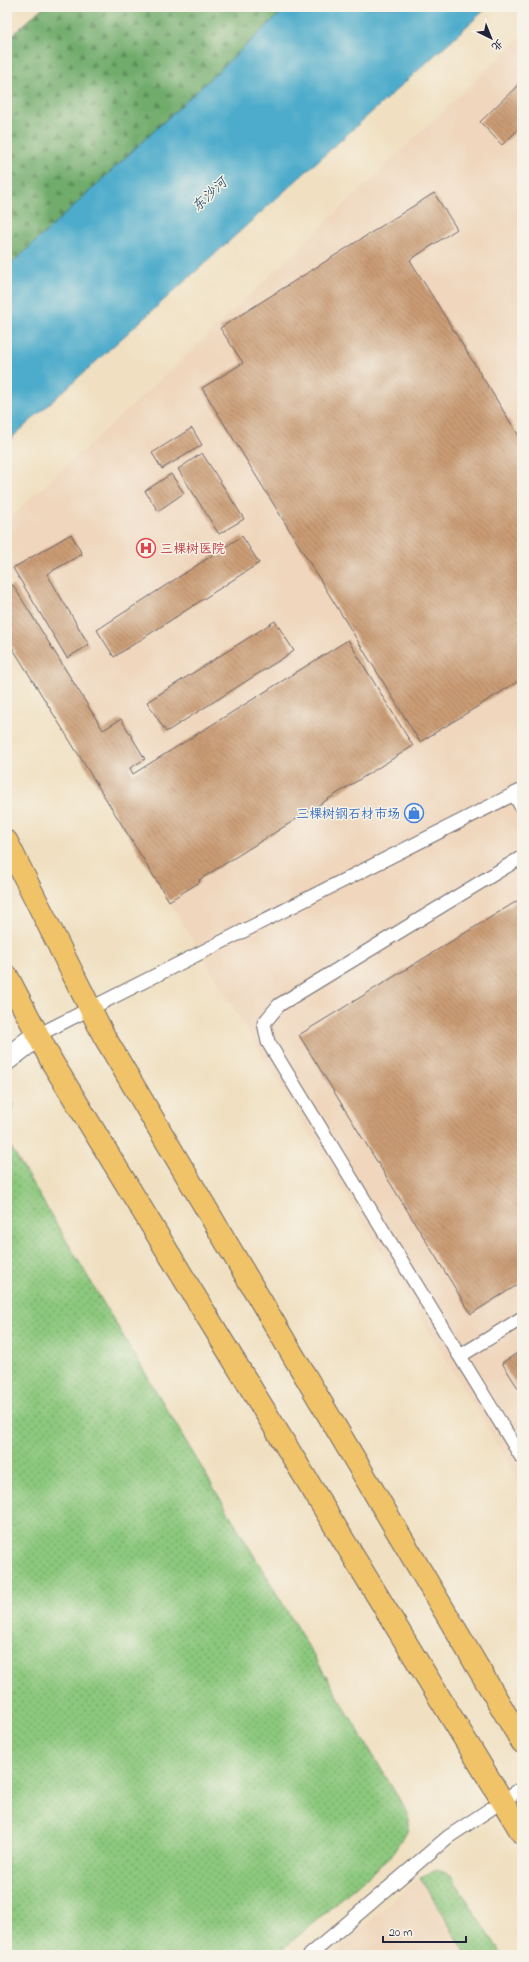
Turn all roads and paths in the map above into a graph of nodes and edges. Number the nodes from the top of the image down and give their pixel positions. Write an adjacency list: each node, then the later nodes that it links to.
1 (518, 792): 2 (lane); 6 (lane)
2 (522, 808)
3 (7, 842): 6 (highway)
4 (522, 856): 10 (lane)
5 (7, 976): 7 (highway)
6 (90, 1008): 7 (lane); 12 (highway)
7 (38, 1035): 8 (street); 14 (highway)
8 (7, 1059)
9 (522, 1318): 10 (lane)
10 (460, 1356): 11 (lane)
11 (522, 1458)
12 (522, 1742)
13 (522, 1788): 14 (lane)
14 (502, 1801): 15 (highway); 16 (lane)
15 (522, 1833)
16 (310, 1955)

